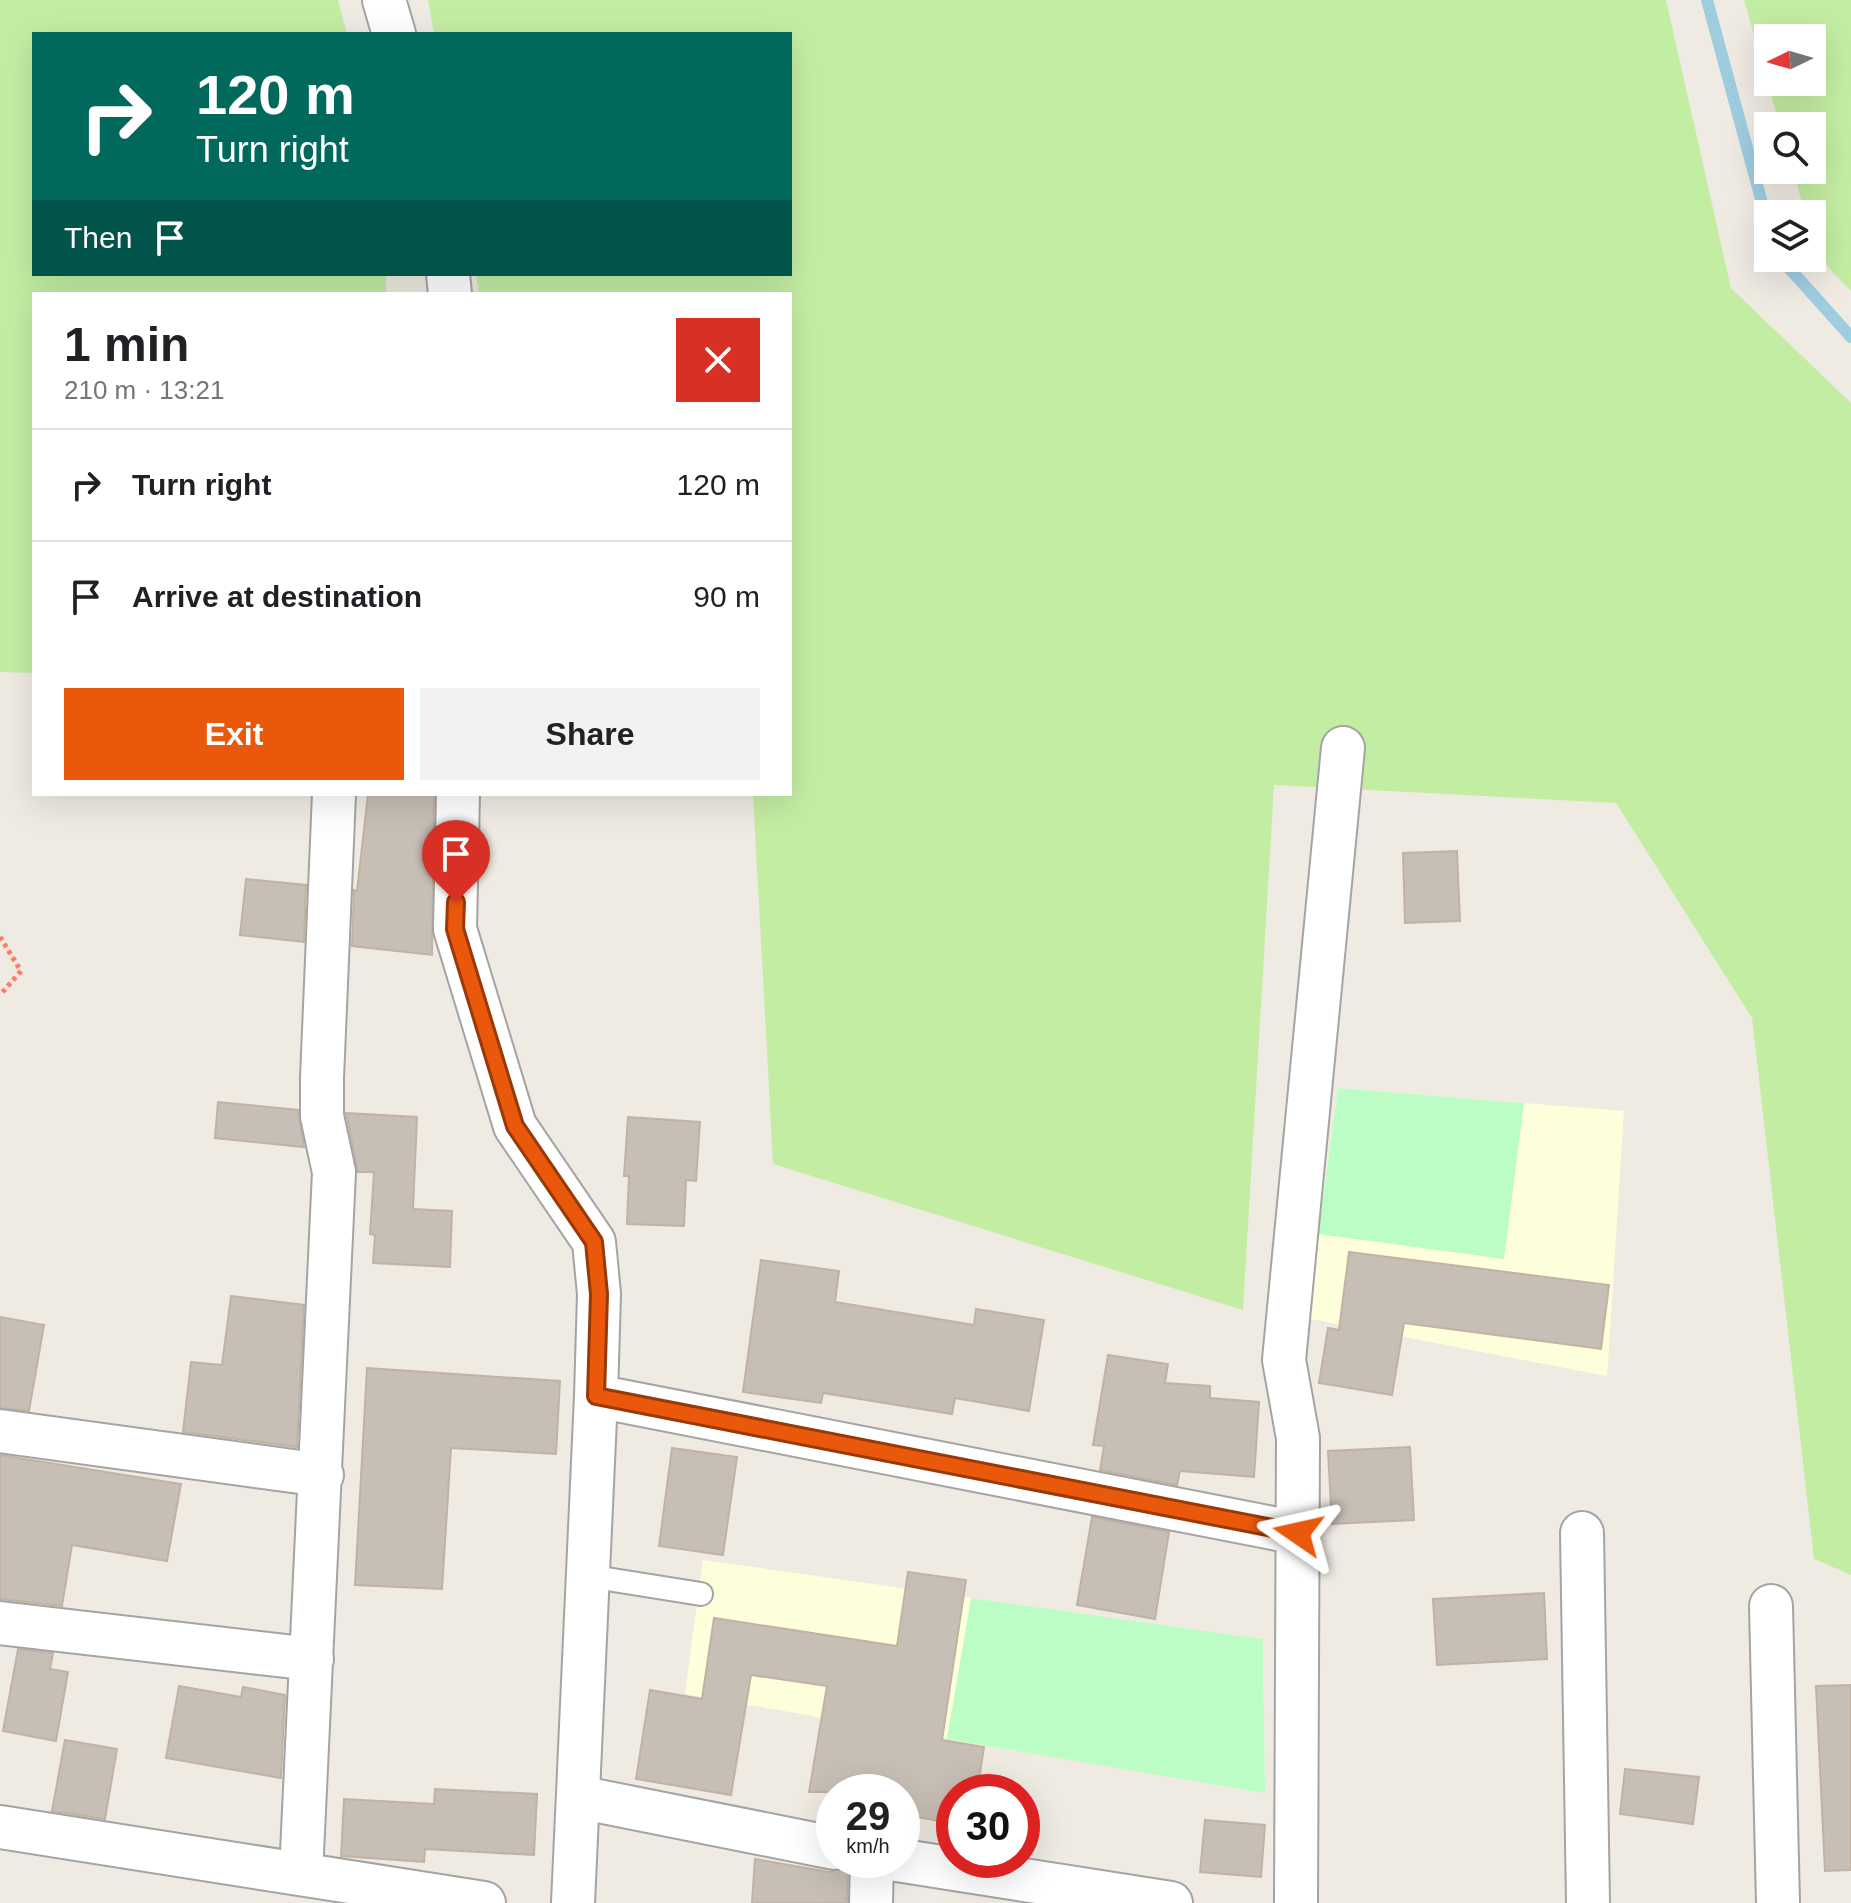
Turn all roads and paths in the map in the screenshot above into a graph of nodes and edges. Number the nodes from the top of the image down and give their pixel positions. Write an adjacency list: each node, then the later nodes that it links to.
1 (384, 0): 2 (street)
2 (393, 32)
3 (1343, 748): 11 (street)
4 (334, 796): 10 (street)
5 (458, 796): 8 (street)
6 (0, 937): 7 (path)
7 (0, 995)
8 (596, 1396): 11 (street); 13 (street)
9 (0, 1431): 10 (street)
10 (322, 1475): 17 (street)
11 (1298, 1533): 28 (street)
12 (1582, 1533): 29 (street)
13 (588, 1576): 14 (lane); 18 (street)
14 (701, 1594)
15 (1771, 1606): 30 (street)
16 (0, 1623): 17 (street)
17 (312, 1659): 22 (street)
18 (578, 1797): 20 (street); 25 (street)
19 (0, 1827): 22 (street)
20 (816, 1844)
21 (920, 1864): 27 (street)
22 (301, 1874): 24 (street)
23 (872, 1878): 26 (street)
24 (484, 1903)
25 (573, 1903)
26 (871, 1903)
27 (1171, 1903)
28 (1296, 1903)
29 (1588, 1903)
30 (1778, 1903)

